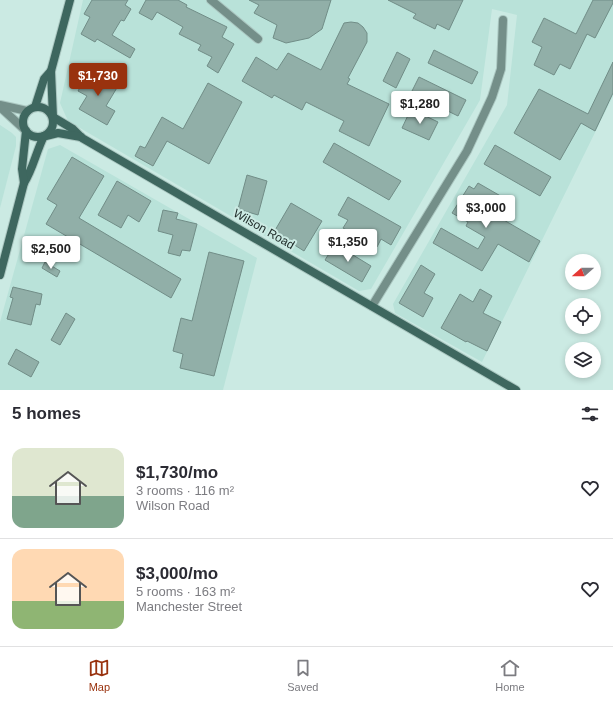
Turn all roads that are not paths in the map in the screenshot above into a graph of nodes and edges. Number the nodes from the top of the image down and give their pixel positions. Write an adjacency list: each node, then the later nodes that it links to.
1 (70, 0): 5 (street)
2 (211, 0): 4 (street)
3 (503, 20): 15 (street)
4 (258, 39)
5 (51, 71): 7 (street); 9 (street)
6 (0, 106): 8 (street); 10 (street)
7 (35, 107): 8 (street); 9 (street)
8 (27, 111): 10 (street)
9 (53, 117): 11 (street); 12 (street, Wilson Road)
10 (25, 130): 11 (street); 13 (street)
11 (45, 136): 12 (street, Wilson Road); 13 (street)
12 (82, 138): 15 (street, Wilson Road)
13 (24, 183): 14 (street)
14 (0, 275)
15 (372, 306): 16 (street, Wilson Road)
16 (516, 390)

